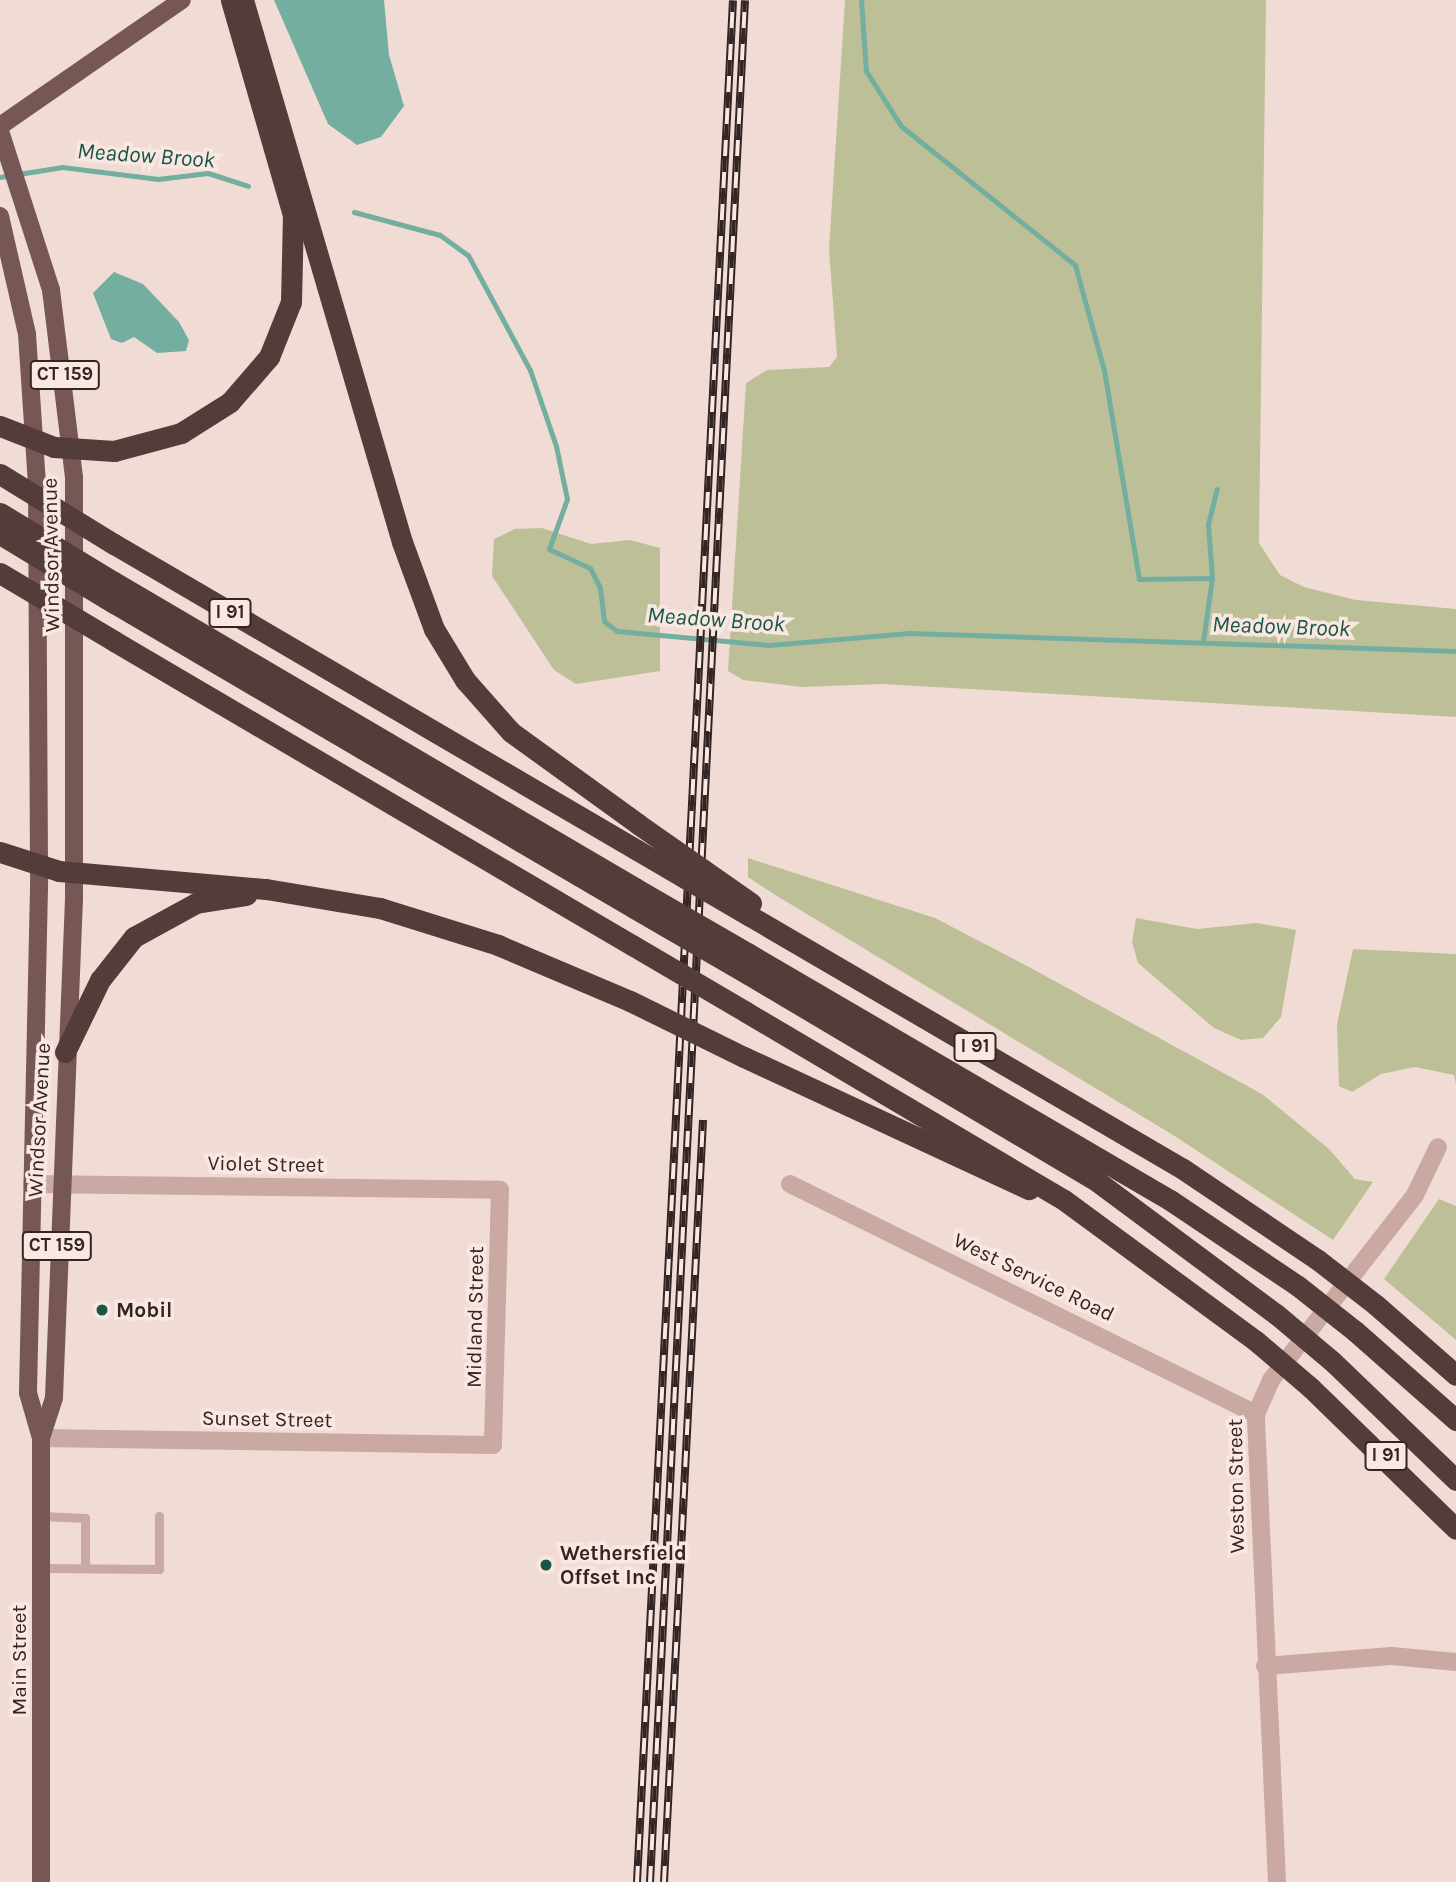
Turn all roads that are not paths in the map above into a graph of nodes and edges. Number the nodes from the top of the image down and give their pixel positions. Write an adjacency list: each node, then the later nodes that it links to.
1 (182, 0): 4 (main road)
2 (230, 0): 6 (highway, bridge)
3 (243, 0): 16 (highway, bridge)
4 (0, 128): 14 (main road, Windsor Avenue / CT 159)
5 (0, 216): 13 (main road, Windsor Avenue / CT 159)
6 (0, 426)
7 (0, 474): 16 (highway, I 91, bridge)
8 (0, 513): 11 (highway, bridge)
9 (0, 534): 11 (highway, bridge)
10 (0, 573): 25 (highway, I 91, bridge)
11 (114, 592): 17 (highway, bridge)
12 (0, 852): 13 (highway)
13 (38, 868): 14 (highway); 18 (main road, Windsor Avenue / CT 159)
14 (75, 872): 15 (highway); 19 (main road, Windsor Avenue / CT 159)
15 (298, 893): 19 (highway); 25 (highway, bridge)
16 (751, 910): 28 (highway, I 91, bridge)
17 (748, 964): 30 (highway, bridge); 33 (highway, bridge)
18 (35, 1051): 19 (main road); 21 (main road, Windsor Avenue / CT 159)
19 (65, 1052): 23 (main road, Windsor Avenue / CT 159)
20 (1438, 1147): 29 (street, Weston Street)
21 (32, 1184): 23 (street, Violet Street); 27 (main road, Windsor Avenue / CT 159)
22 (790, 1184): 29 (street, West Service Road)
23 (59, 1185): 24 (street, Violet Street); 26 (main road, Windsor Avenue / CT 159)
24 (500, 1190): 32 (street, Midland Street)
25 (1064, 1200): 36 (highway, I 91, bridge)
26 (57, 1243): 27 (main road); 31 (main road, Windsor Avenue / CT 159)
27 (31, 1244): 31 (main road, Windsor Avenue / CT 159)
28 (1456, 1375)
29 (1256, 1414): 40 (street, Weston Street)
30 (1456, 1420)
31 (41, 1438): 32 (street, Sunset Street); 34 (main road, Main Street / CT 159)
32 (494, 1445)
33 (1456, 1480)
34 (42, 1516): 37 (lane); 38 (main road, Main Street / CT 159)
35 (159, 1516): 37 (lane)
36 (1456, 1529)
37 (85, 1567): 38 (lane)
38 (42, 1568): 41 (main road, Main Street / CT 159)
39 (1456, 1662): 40 (street)
40 (1265, 1666): 42 (street, Weston Street)
41 (41, 1882)
42 (1278, 1882)

